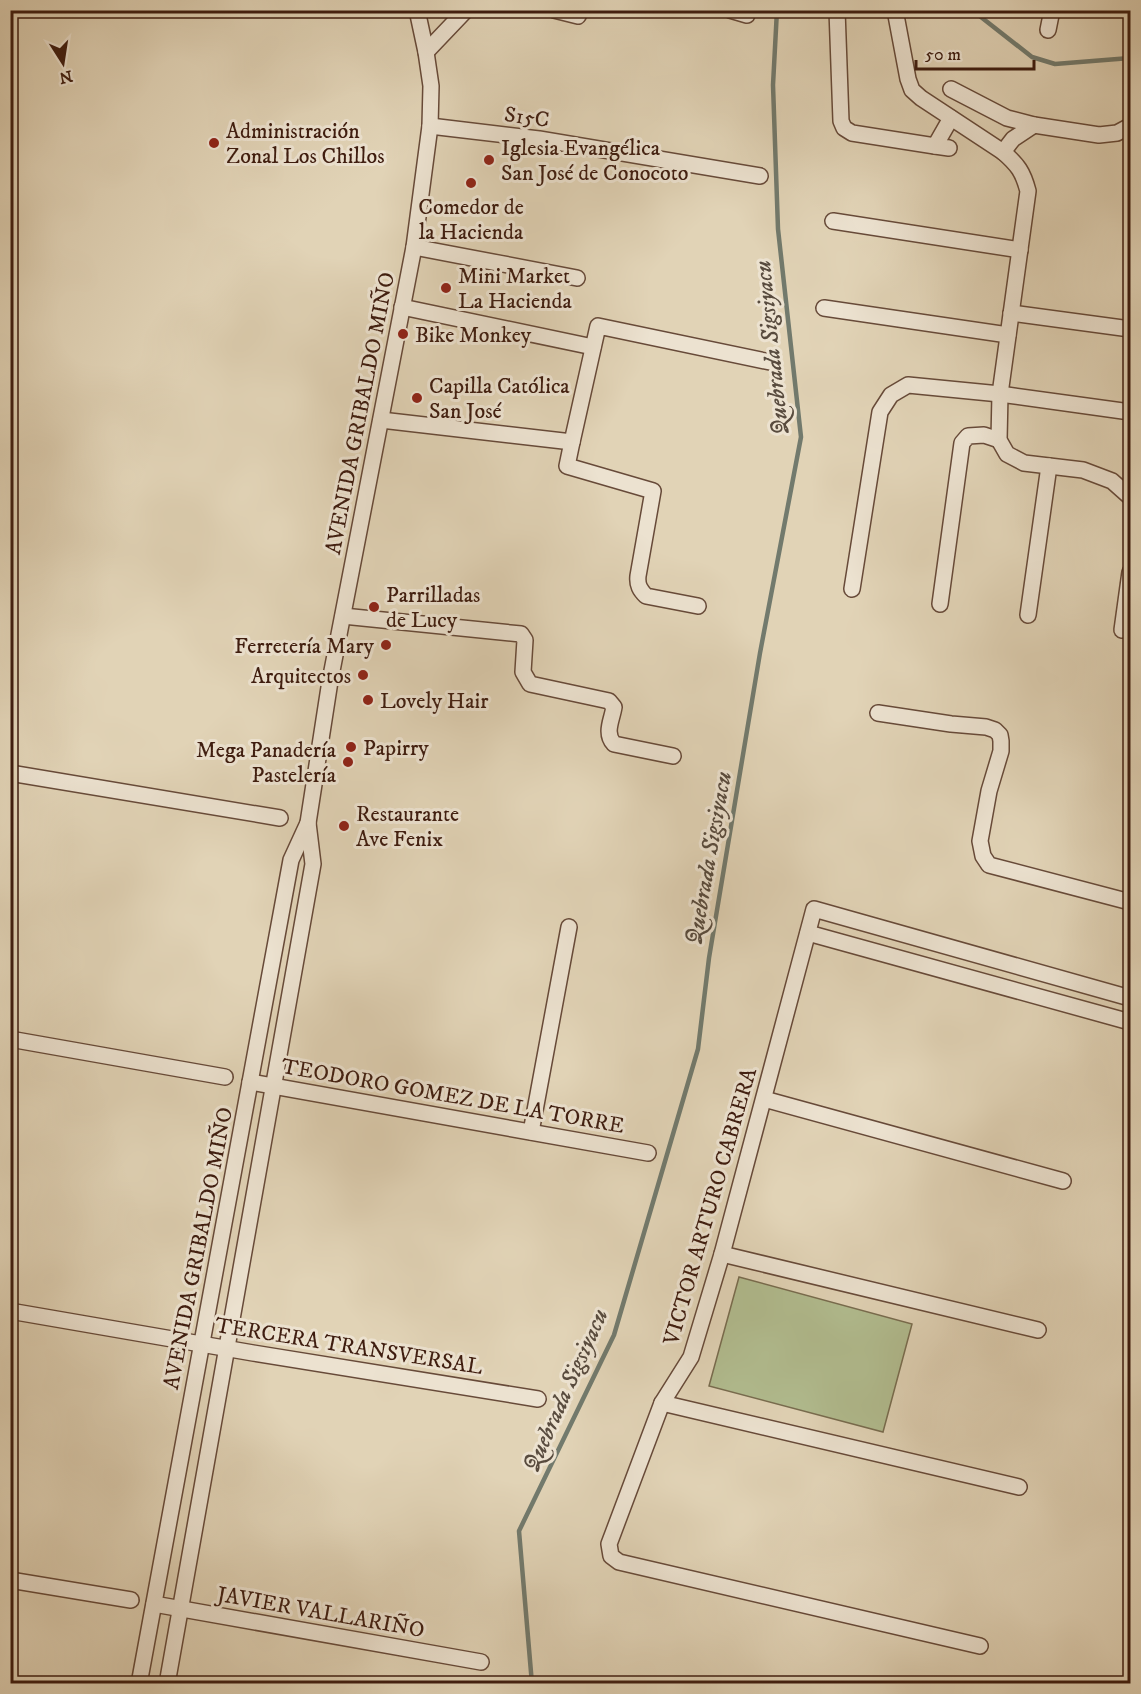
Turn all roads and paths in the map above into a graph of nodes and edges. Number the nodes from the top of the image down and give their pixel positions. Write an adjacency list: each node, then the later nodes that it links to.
1 (417, 10): 11 (street, AVENIDA GRIBALDO MIÑO)
2 (466, 10): 11 (street)
3 (554, 10): 4 (street)
4 (581, 10)
5 (730, 10): 9 (street)
6 (837, 10): 13 (street)
7 (895, 10): 13 (street)
8 (1052, 10): 10 (street)
9 (747, 15)
10 (1048, 30)
11 (426, 52): 15 (street, AVENIDA GRIBALDO MIÑO)
12 (951, 89): 14 (street)
13 (951, 118): 17 (street)
14 (1034, 125): 16 (street); 17 (street)
15 (430, 126): 18 (street, S15C); 20 (street, AVENIDA GRIBALDO MIÑO)
16 (1131, 126)
17 (1003, 152): 21 (street)
18 (760, 176)
19 (833, 221): 21 (street)
20 (414, 247): 22 (street); 23 (street, AVENIDA GRIBALDO MIÑO)
21 (1020, 249): 25 (street)
22 (577, 278)
23 (402, 308): 28 (street); 32 (street, AVENIDA GRIBALDO MIÑO)
24 (824, 308): 27 (street)
25 (1011, 313): 26 (street); 27 (street)
26 (1131, 329)
27 (1008, 335): 30 (street)
28 (593, 347): 29 (street); 34 (street)
29 (770, 362)
30 (1000, 394): 31 (street); 33 (street); 38 (street)
31 (1131, 412)
32 (381, 420): 34 (street); 42 (street, AVENIDA GRIBALDO MIÑO)
33 (999, 440): 35 (street); 39 (street)
34 (572, 442): 40 (street)
35 (1049, 466): 36 (street); 41 (street)
36 (1131, 497)
37 (1131, 572): 43 (street)
38 (852, 589)
39 (940, 604)
40 (698, 606)
41 (1028, 615)
42 (343, 616): 45 (street); 48 (street, AVENIDA GRIBALDO MIÑO)
43 (1122, 630)
44 (878, 712): 49 (street)
45 (674, 756)
46 (10, 772): 47 (street)
47 (280, 819)
48 (308, 823): 56 (street, AVENIDA GRIBALDO MIÑO); 57 (street, AVENIDA GRIBALDO MIÑO)
49 (1131, 902)
50 (569, 927): 59 (street)
51 (808, 933): 52 (street, VICTOR ARTURO CABRERA); 53 (street); 58 (street, VICTOR ARTURO CABRERA)
52 (1131, 998)
53 (1131, 1022)
54 (10, 1039): 55 (street)
55 (225, 1077)
56 (250, 1082): 57 (street, TEODORO GOMEZ DE LA TORRE); 65 (street, AVENIDA GRIBALDO MIÑO)
57 (274, 1086): 59 (street, TEODORO GOMEZ DE LA TORRE); 66 (street, AVENIDA GRIBALDO MIÑO)
58 (764, 1099): 61 (street); 62 (street, VICTOR ARTURO CABRERA)
59 (531, 1132): 60 (street, TEODORO GOMEZ DE LA TORRE)
60 (648, 1153)
61 (1063, 1181)
62 (722, 1254): 64 (street); 68 (street, VICTOR ARTURO CABRERA)
63 (10, 1311): 65 (street, TERCERA TRANSVERSAL)
64 (1038, 1330)
65 (202, 1344): 66 (street, TERCERA TRANSVERSAL); 72 (street, AVENIDA GRIBALDO MIÑO)
66 (226, 1348): 67 (street, TERCERA TRANSVERSAL); 73 (street, AVENIDA GRIBALDO MIÑO)
67 (538, 1399)
68 (662, 1402): 69 (street); 74 (street, VICTOR ARTURO CABRERA)
69 (1019, 1487)
70 (10, 1580): 71 (street)
71 (131, 1600)
72 (154, 1604): 73 (street, JAVIER VALLARIÑO); 76 (street, AVENIDA GRIBALDO MIÑO)
73 (180, 1609): 75 (street, JAVIER VALLARIÑO); 77 (street, AVENIDA GRIBALDO MIÑO)
74 (980, 1646)
75 (481, 1662)
76 (140, 1683)
77 (167, 1683)

